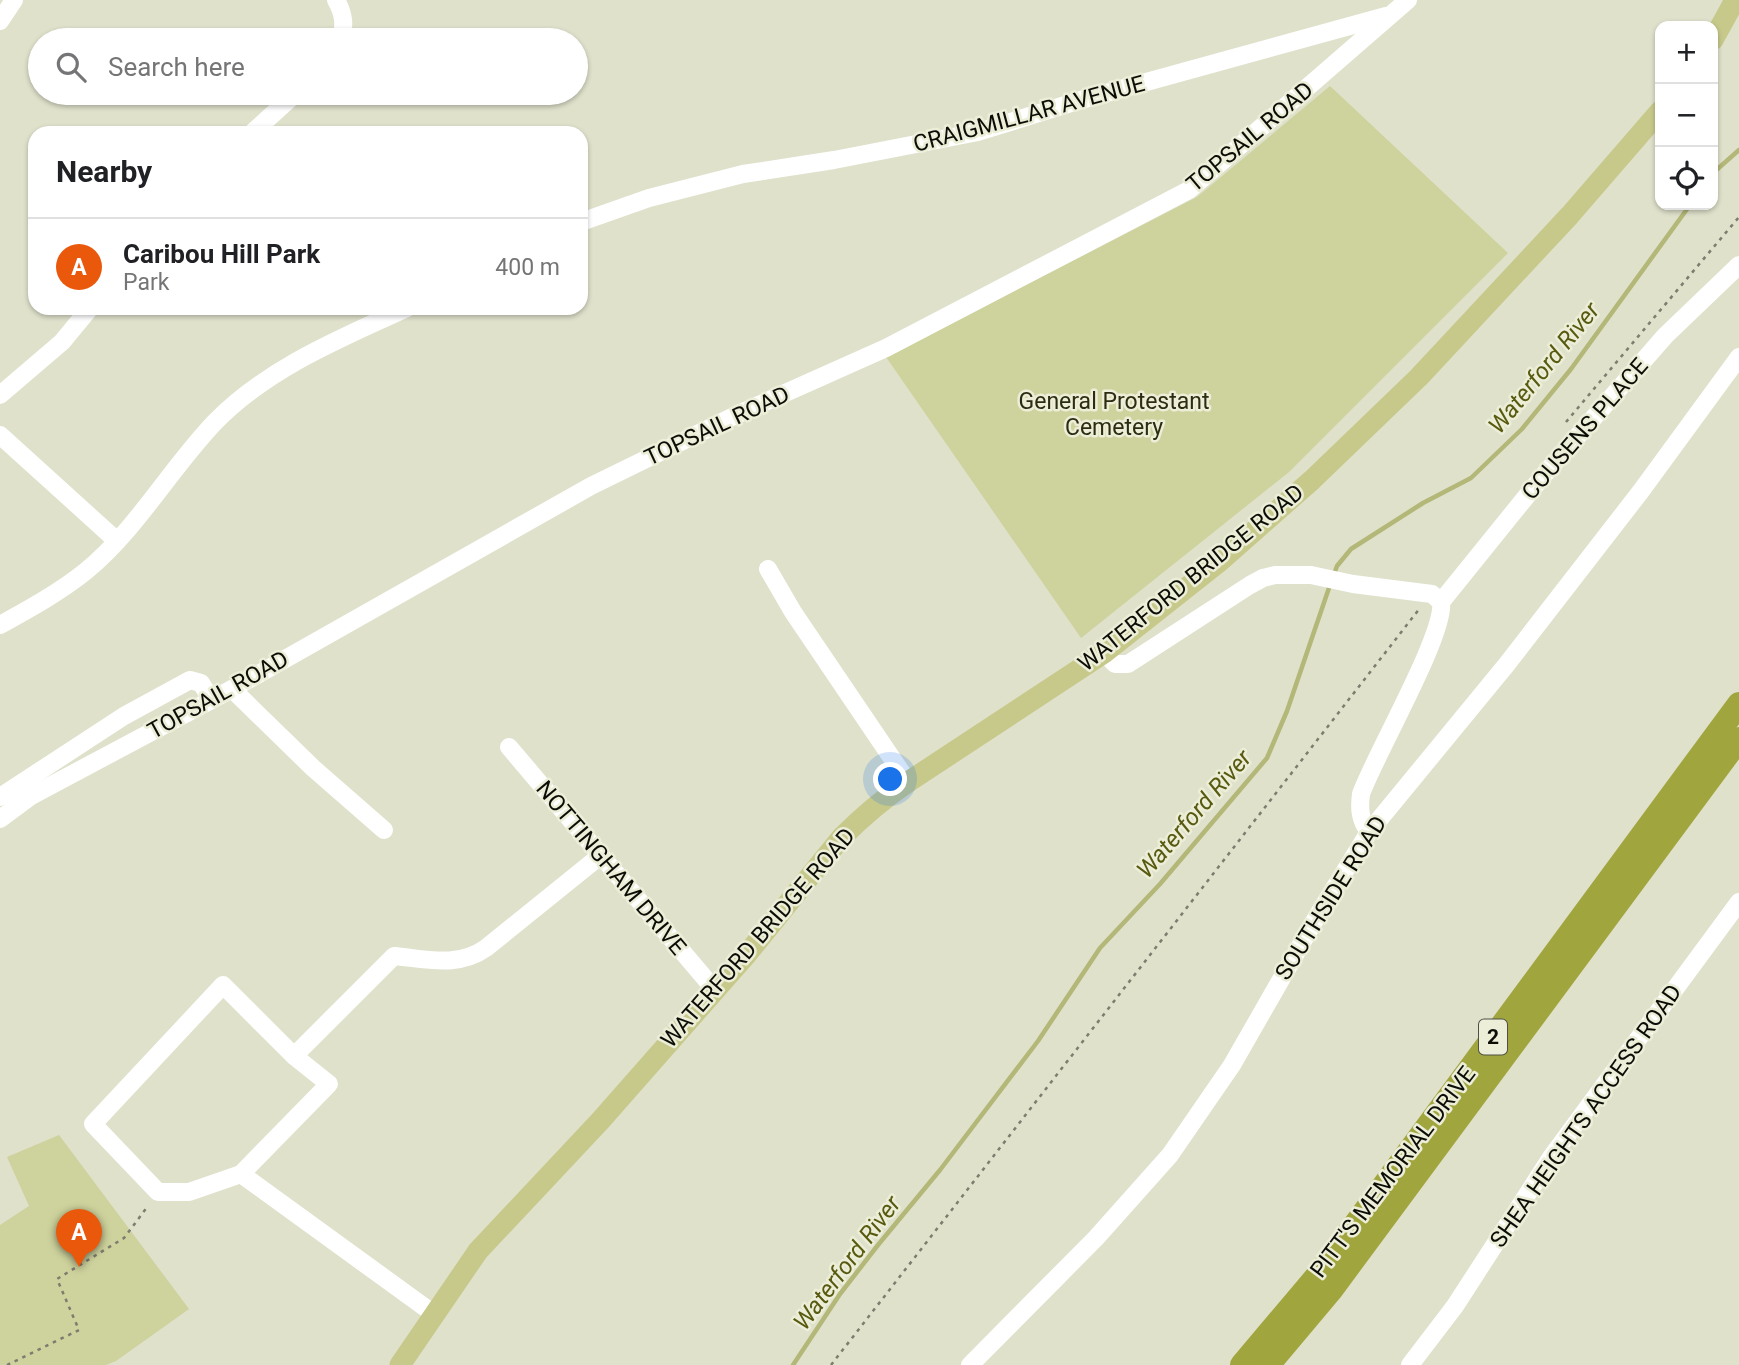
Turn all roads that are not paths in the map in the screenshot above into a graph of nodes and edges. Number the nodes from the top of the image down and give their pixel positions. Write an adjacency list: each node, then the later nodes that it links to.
1 (14, 0): 6 (street)
2 (336, 0): 7 (street)
3 (1408, 0): 5 (street, TOPSAIL ROAD)
4 (1735, 0): 8 (main road)
5 (1393, 15): 12 (street, CRAIGMILLAR AVENUE); 24 (street, TOPSAIL ROAD)
6 (0, 21)
7 (345, 28)
8 (1718, 31)
9 (283, 105): 11 (street)
10 (1655, 117): 23 (main road, WATERFORD BRIDGE ROAD)
11 (260, 126)
12 (588, 220)
13 (1739, 265): 21 (street, COUSENS PLACE)
14 (84, 315): 17 (street)
15 (392, 315): 19 (street)
16 (1739, 358): 33 (street, SOUTHSIDE ROAD)
17 (0, 395)
18 (0, 435): 19 (street)
19 (117, 541): 22 (street)
20 (768, 569): 29 (street)
21 (1441, 602): 23 (street); 33 (street)
22 (0, 625)
23 (1104, 653): 29 (main road, WATERFORD BRIDGE ROAD)
24 (232, 689): 25 (street, TOPSAIL ROAD); 32 (street)
25 (211, 699): 30 (street); 31 (street, TOPSAIL ROAD)
26 (1739, 704): 42 (highway, PITT'S MEMORIAL DRIVE / 2)
27 (1739, 739): 43 (highway, PITT'S MEMORIAL DRIVE / 2)
28 (509, 747): 34 (street, NOTTINGHAM DRIVE)
29 (908, 782): 36 (main road, WATERFORD BRIDGE ROAD)
30 (0, 797)
31 (0, 819)
32 (384, 830)
33 (1369, 832): 41 (street, SOUTHSIDE ROAD)
34 (600, 856): 36 (street, NOTTINGHAM DRIVE); 37 (street)
35 (1739, 902): 44 (street, SHEA HEIGHTS ACCESS ROAD)
36 (714, 989): 39 (main road, WATERFORD BRIDGE ROAD)
37 (294, 1055): 38 (street); 38 (street)
38 (241, 1174): 39 (street)
39 (434, 1314): 40 (main road, WATERFORD BRIDGE ROAD)
40 (400, 1365)
41 (970, 1365)
42 (1242, 1365)
43 (1268, 1365)
44 (1410, 1365)

